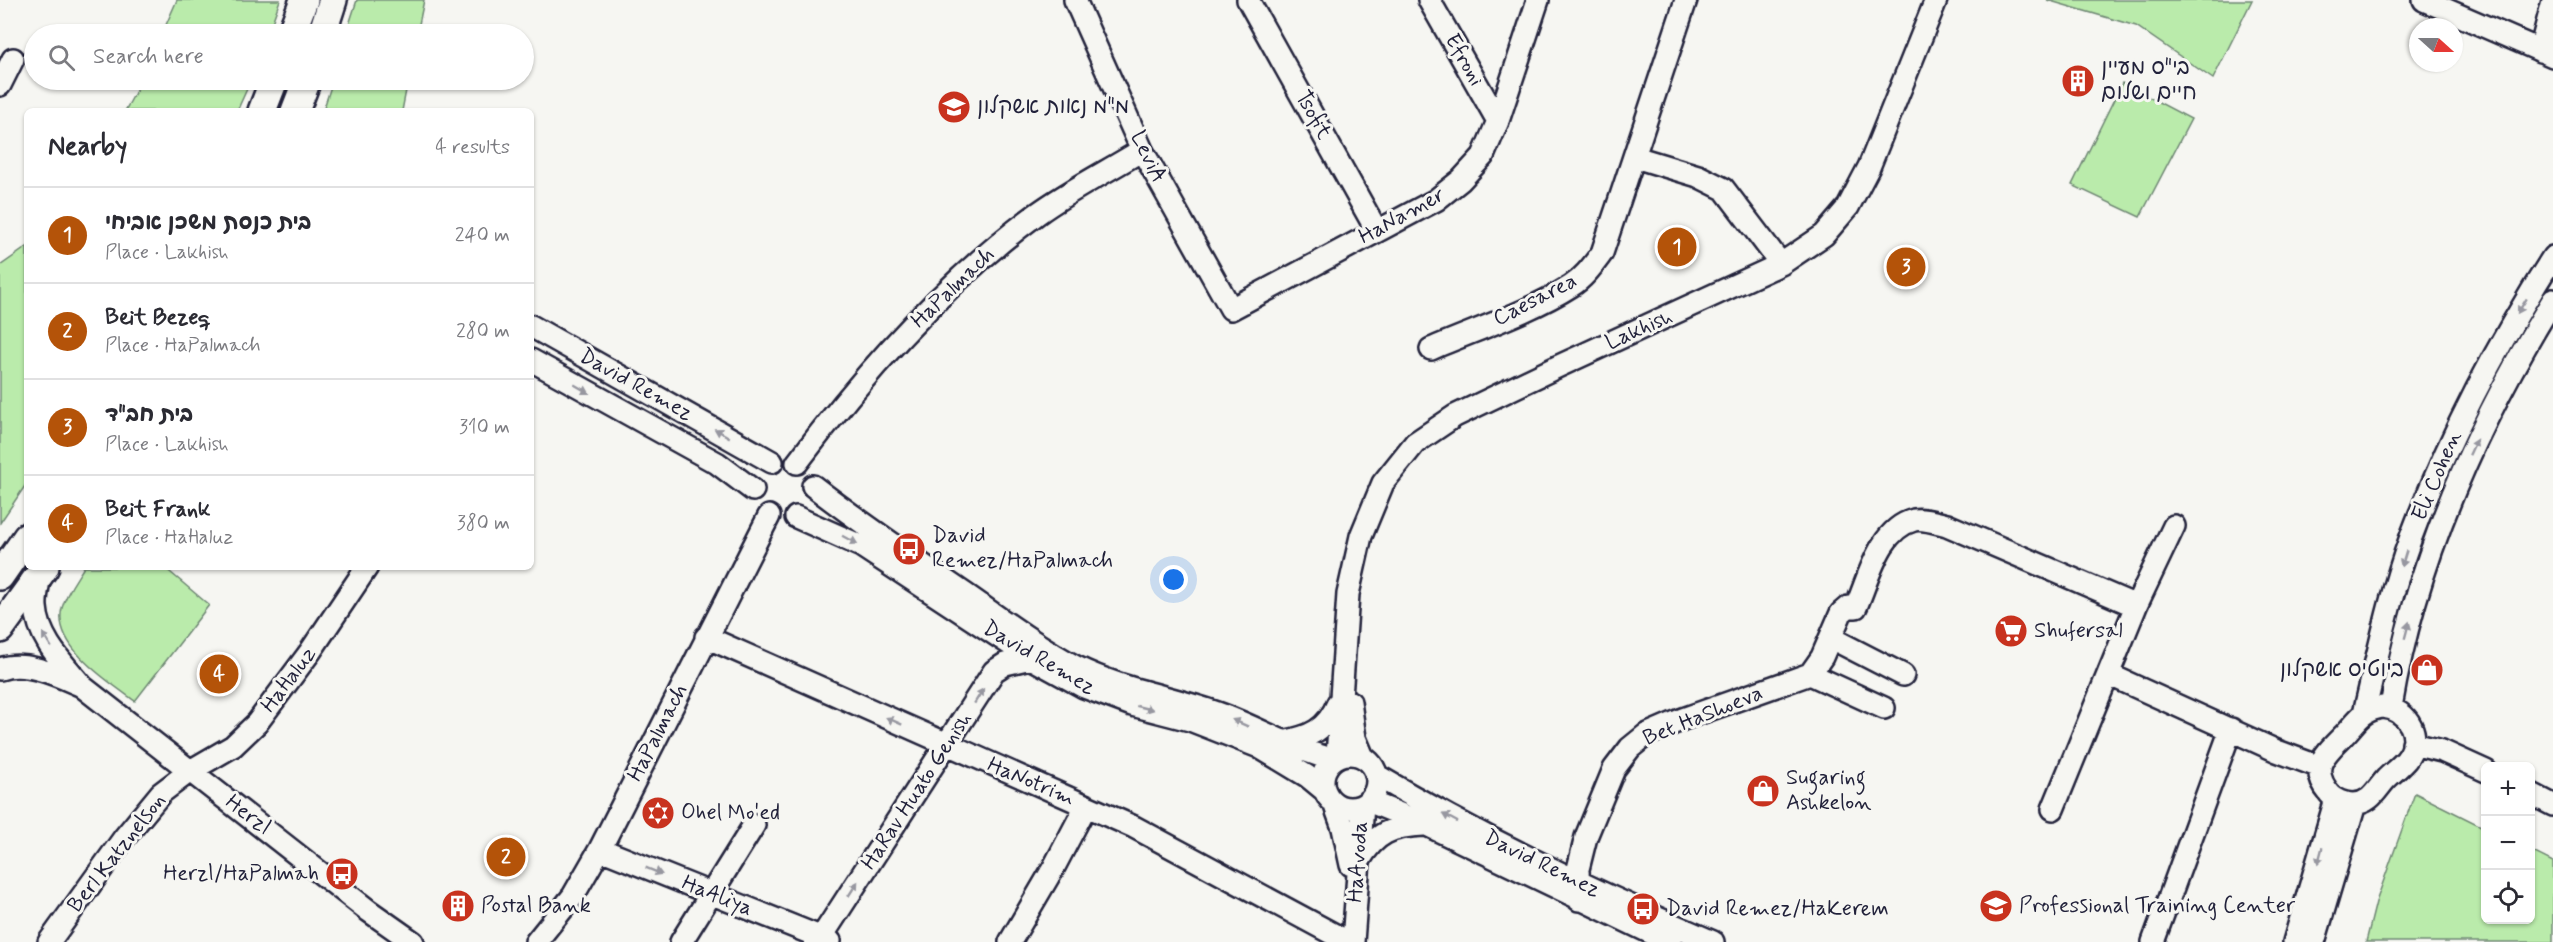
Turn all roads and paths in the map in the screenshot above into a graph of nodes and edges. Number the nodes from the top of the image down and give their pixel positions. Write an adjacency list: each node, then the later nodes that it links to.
1 (304, 0): 11 (main road)
2 (333, 0): 12 (main road)
3 (1075, 0): 23 (street, LeviA)
4 (1248, 0): 25 (street, Tsofit)
5 (1429, 0): 22 (street, Efroni)
6 (1538, 0): 22 (street, HaNamer)
7 (1686, 0): 24 (street, Caesarea)
8 (1936, 0): 27 (street, Lakhish)
9 (2424, 0): 13 (street)
10 (2553, 1): 13 (street)
11 (295, 24)
12 (325, 24)
13 (2547, 54)
14 (13, 59): 15 (street)
15 (0, 85)
16 (270, 90): 19 (main road)
17 (303, 90): 20 (main road)
18 (306, 90): 21 (main road)
19 (263, 108)
20 (296, 108)
21 (302, 108)
22 (1498, 121): 25 (street, HaNamer)
23 (1142, 150): 29 (street, LeviA); 34 (street, HaPalmach)
24 (1635, 157): 27 (street); 31 (street, Caesarea)
25 (1377, 231): 29 (street, HaNamer)
26 (2553, 257): 57 (street, Eli Cohen, one-way to 57)
27 (1781, 264): 47 (street, Lakhish)
28 (2553, 300): 55 (street, Eli Cohen, one-way to 28)
29 (1231, 309)
30 (534, 328): 33 (street, David Remez, one-way to 30)
31 (1431, 349)
32 (534, 362): 36 (street, David Remez, one-way to 36)
33 (772, 462): 34 (street); 36 (street)
34 (797, 463): 35 (street)
35 (813, 486): 38 (street); 59 (street, David Remez, one-way to 35)
36 (753, 490): 37 (street)
37 (769, 516): 38 (street); 46 (street, HaPalmach)
38 (796, 517): 49 (street, David Remez, one-way to 49)
39 (2174, 526): 44 (street)
40 (24, 541): 43 (main road)
41 (43, 570): 45 (main road); 53 (street, Herzl, one-way to 41)
42 (365, 570): 66 (street, HaHaluz)
43 (0, 576)
44 (2136, 606): 48 (street); 52 (street)
45 (0, 629)
46 (706, 637): 61 (street, HaNotrim, one-way to 46); 75 (street, HaPalmach)
47 (1344, 644): 54 (street, Lakhish); 62 (street, Lakhish)
48 (1821, 656): 51 (street); 56 (street); 77 (street, Bet HaShoeva)
49 (1031, 658): 61 (street, HaRav Huato Genish, one-way to 49); 68 (street, David Remez, one-way to 68)
50 (0, 669): 53 (street, Herzl)
51 (1903, 675)
52 (2110, 675): 58 (street); 72 (street)
53 (83, 687): 66 (street, Herzl)
54 (1341, 697): 59 (street); 63 (street, Lakhish)
55 (2391, 707): 57 (street); 60 (street)
56 (1884, 708)
57 (2364, 713): 64 (street)
58 (2231, 729): 64 (street); 90 (street)
59 (1282, 742): 63 (street, David Remez)
60 (2413, 744): 65 (street); 69 (street)
61 (948, 746): 71 (street, HaNotrim); 80 (street, HaRav Huato Genish, one-way to 61)
62 (1363, 757): 63 (street); 67 (street)
63 (1335, 758): 68 (street)
64 (2320, 767): 69 (street)
65 (2481, 769)
66 (190, 771): 81 (street, Berl Katznelson); 82 (street, Herzl)
67 (1376, 775): 70 (street); 77 (street, David Remez, one-way to 67)
68 (1329, 797): 70 (street); 79 (street, HaAvoda)
69 (2345, 802): 91 (street, one-way to 91); 92 (street)
70 (1366, 803): 74 (street, David Remez); 76 (street, HaAvoda)
71 (1086, 806): 85 (street); 86 (street, HaNotrim)
72 (2053, 810)
73 (753, 825): 78 (street)
74 (1427, 825): 76 (street); 77 (street, David Remez)
75 (600, 849): 78 (street, HaAliya, one-way to 78); 83 (street, HaPalmach)
76 (1358, 862): 79 (street, HaAvoda)
77 (1578, 891): 88 (street, David Remez); 89 (street, David Remez)
78 (712, 894): 80 (street, HaAliya); 84 (street)
79 (1354, 920): 87 (street, HaAvoda)
80 (823, 941)
81 (49, 942)
82 (413, 942)
83 (536, 942)
84 (681, 942)
85 (1010, 942)
86 (1348, 942)
87 (1353, 942)
88 (1670, 942)
89 (1713, 942)
90 (2152, 942)
91 (2294, 942)
92 (2314, 942)

